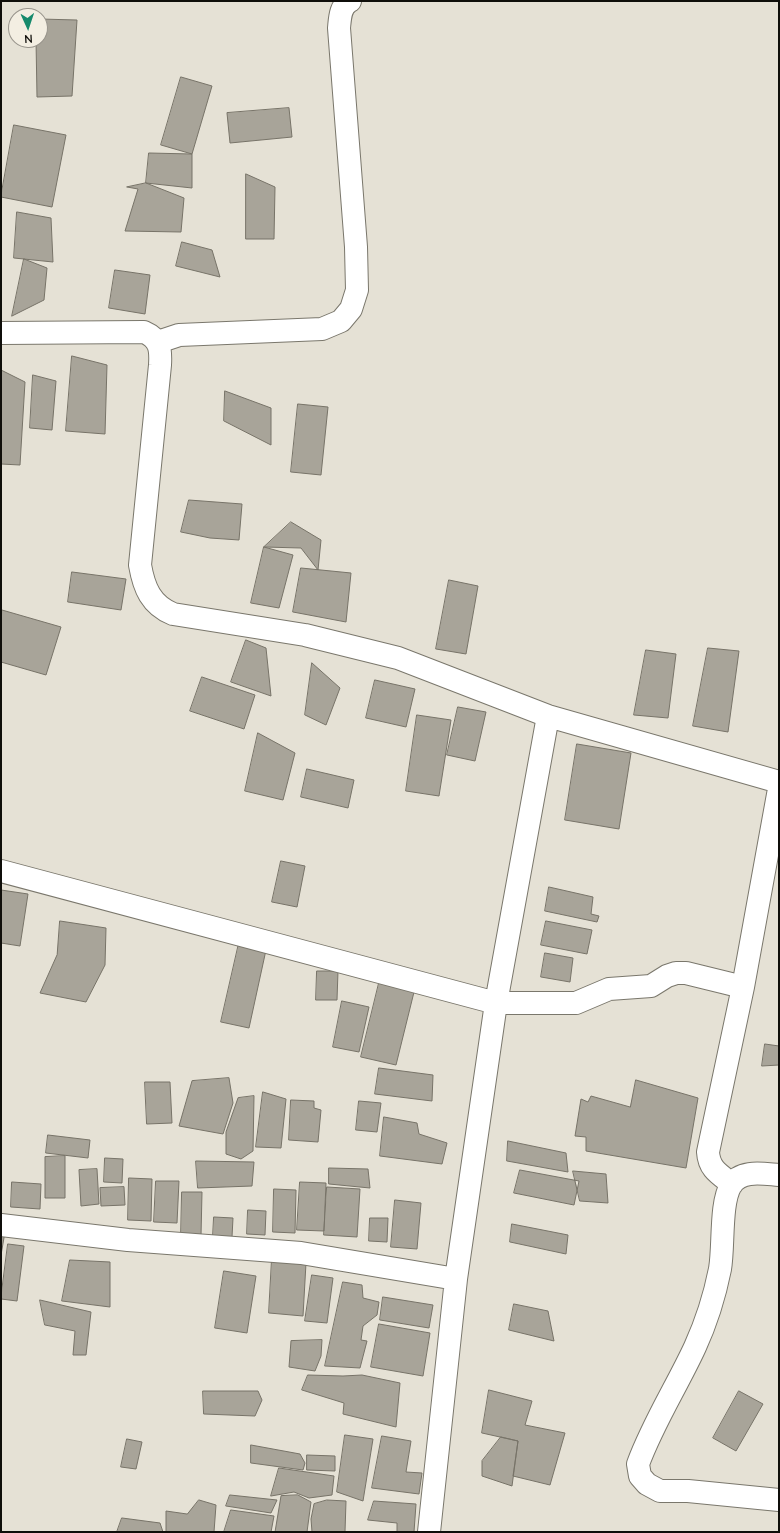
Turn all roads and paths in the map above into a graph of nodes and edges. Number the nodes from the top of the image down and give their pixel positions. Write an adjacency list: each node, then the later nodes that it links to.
1 (350, 1): 3 (street)
2 (1, 333): 3 (street)
3 (158, 342): 4 (street)
4 (548, 716): 5 (street); 9 (street)
5 (779, 782)
6 (779, 789): 8 (street)
7 (1, 871): 9 (street)
8 (743, 987): 9 (street); 11 (street)
9 (496, 1003): 13 (street)
10 (779, 1175): 11 (street)
11 (732, 1184): 14 (street)
12 (1, 1224): 13 (street)
13 (456, 1279): 15 (street)
14 (779, 1500)
15 (429, 1532)

